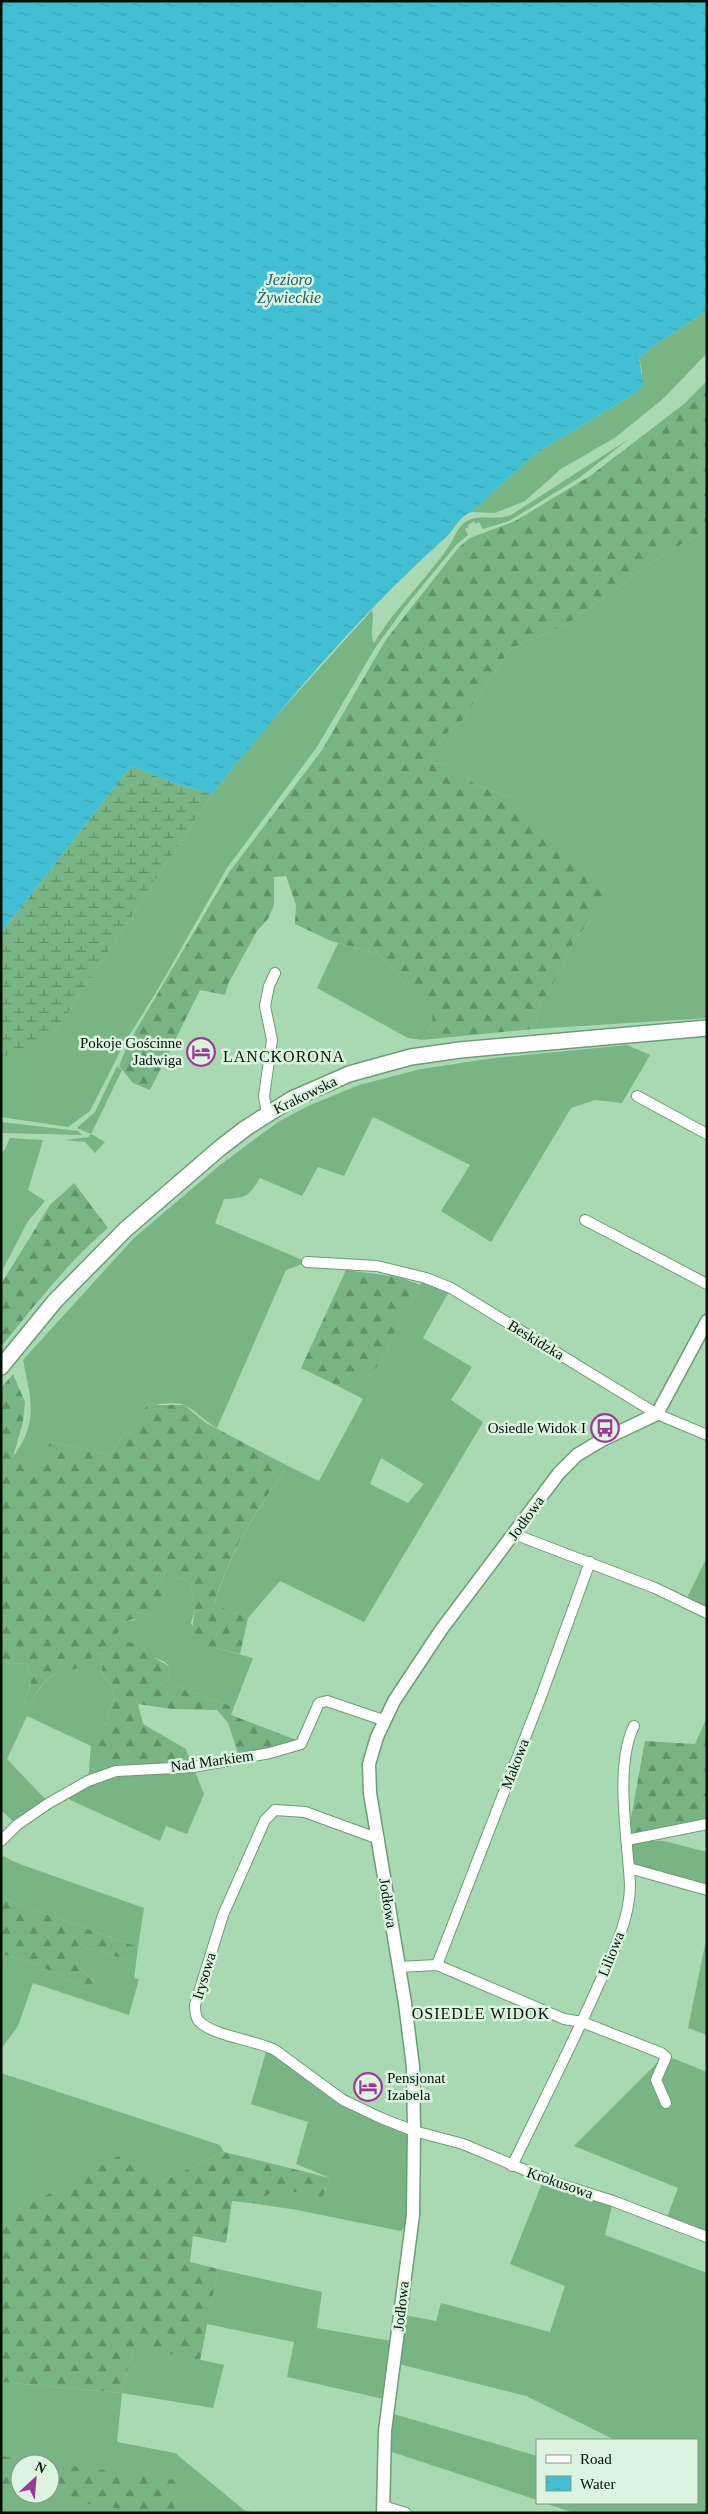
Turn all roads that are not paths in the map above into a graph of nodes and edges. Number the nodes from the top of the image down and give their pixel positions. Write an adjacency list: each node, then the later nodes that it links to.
1 (275, 973): 4 (street)
2 (707, 1028): 4 (main road, Krakowska)
3 (637, 1096): 5 (street)
4 (267, 1114): 10 (main road, Krakowska)
5 (707, 1134)
6 (585, 1220): 8 (street)
7 (307, 1262): 11 (street, Beskidzka)
8 (707, 1284)
9 (707, 1321): 11 (street)
10 (1, 1367)
11 (657, 1414): 12 (street, Beskidzka); 13 (street, Jodłowa)
12 (707, 1435)
13 (514, 1534): 14 (street); 16 (street, Jodłowa)
14 (590, 1562): 15 (street); 24 (street, Makowa)
15 (707, 1613)
16 (383, 1720): 19 (street, Jodłowa); 21 (street, Nad Markiem)
17 (634, 1726): 20 (street, Liliowa)
18 (707, 1824): 20 (street)
19 (378, 1839): 25 (street, Jodłowa); 28 (street, Irysowa)
20 (627, 1840): 22 (street, Liliowa)
21 (1, 1841)
22 (629, 1868): 23 (street); 26 (street, Liliowa)
23 (707, 1890)
24 (437, 1965): 25 (street); 26 (street)
25 (398, 1967): 28 (street, Jodłowa)
26 (582, 2022): 27 (street); 29 (street, Liliowa)
27 (666, 2103)
28 (414, 2131): 29 (street, Krokusowa); 31 (street, Jodłowa)
29 (512, 2166): 30 (street, Krokusowa)
30 (707, 2237)
31 (383, 2509): 32 (street, Jodłowa)
32 (406, 2513)

